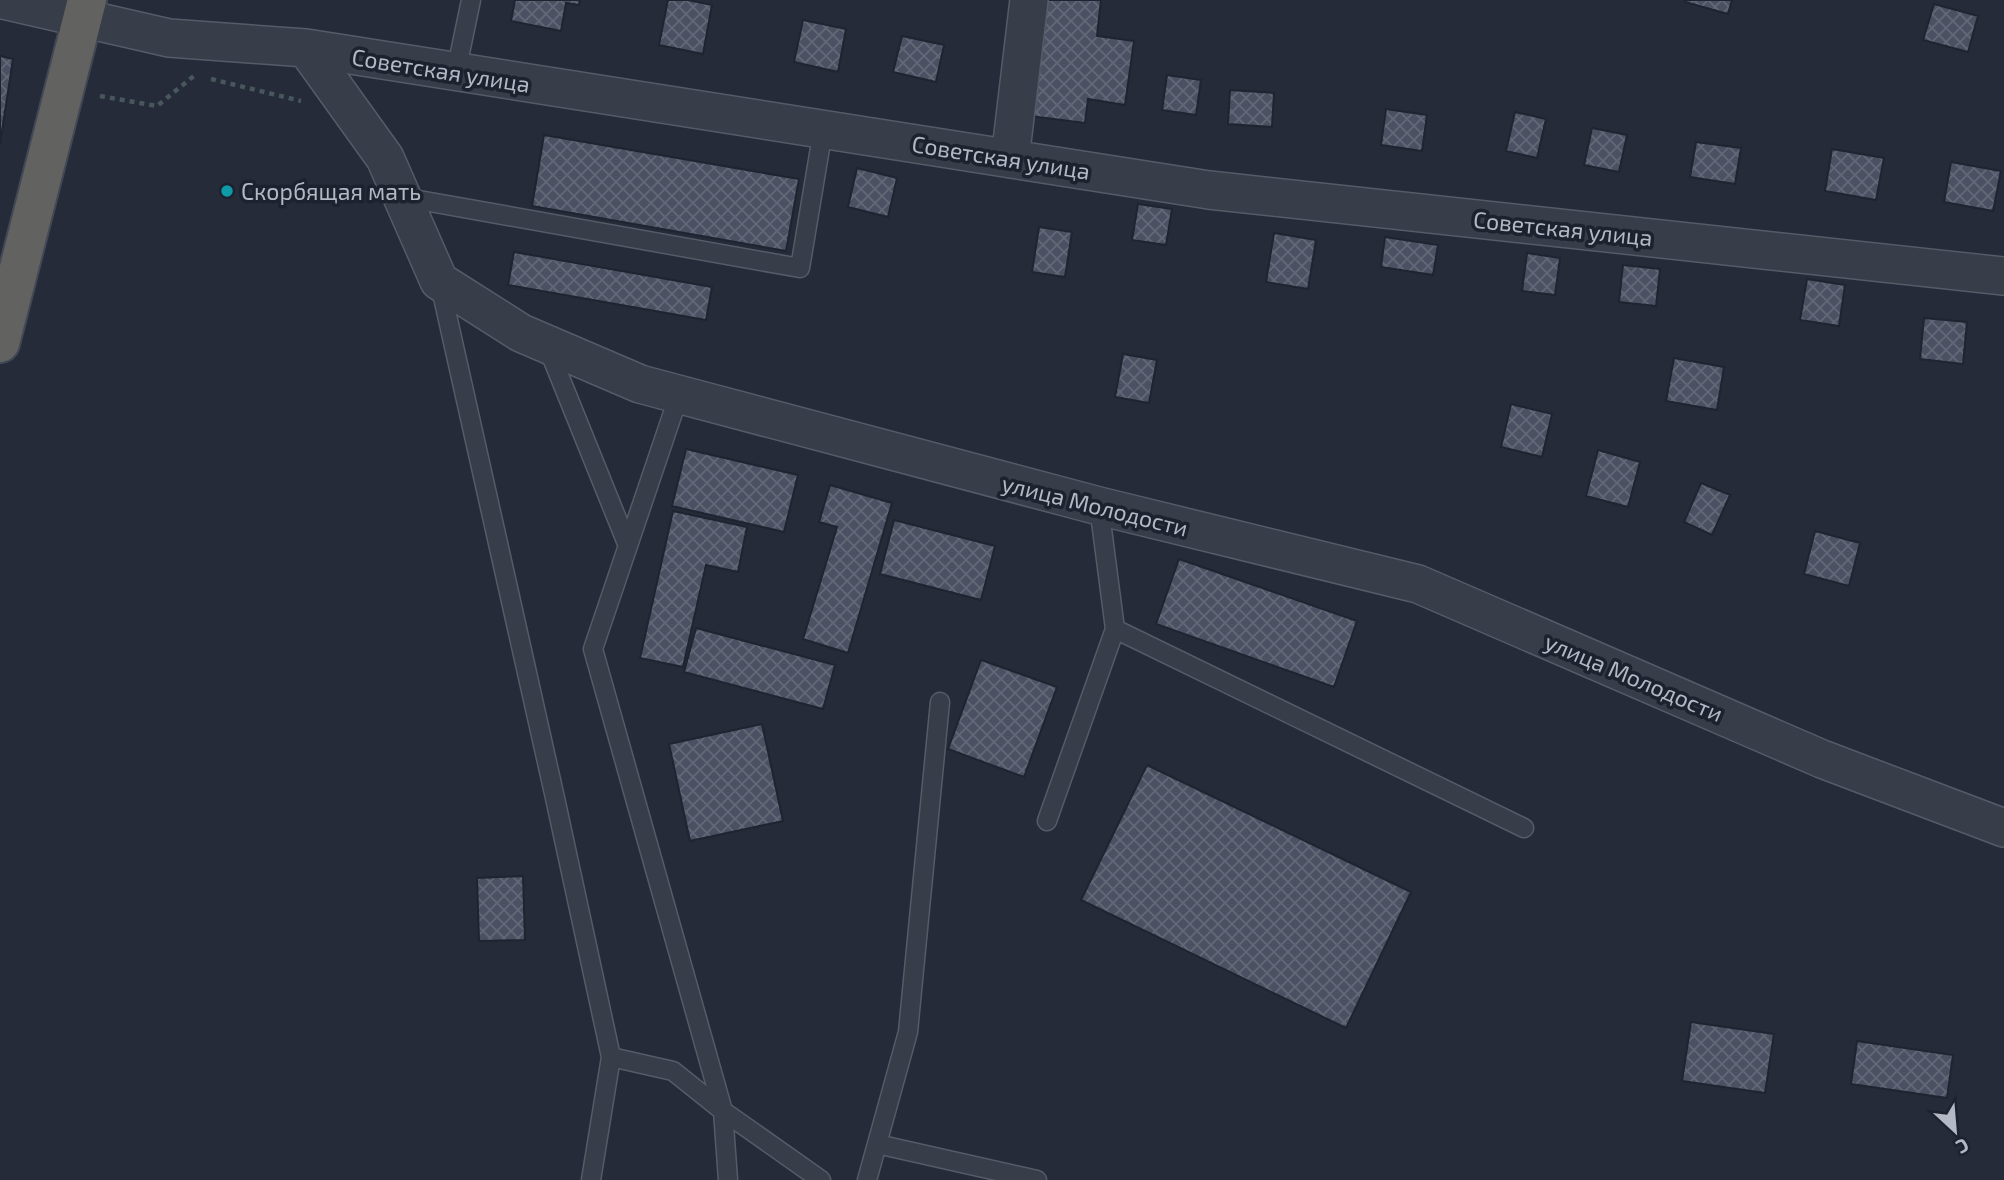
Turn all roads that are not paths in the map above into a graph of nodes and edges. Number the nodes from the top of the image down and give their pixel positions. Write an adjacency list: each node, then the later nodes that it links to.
1 (4, 0): 4 (street, Советская улица)
2 (471, 0): 6 (lane)
3 (1029, 0): 8 (street)
4 (85, 9): 5 (street, Советская улица); 12 (highway)
5 (306, 48): 6 (street, Советская улица); 9 (street)
6 (456, 72): 7 (street, Советская улица)
7 (823, 130): 8 (street, Советская улица); 9 (lane)
8 (1010, 159): 10 (street, Советская улица)
9 (402, 197): 11 (street)
10 (2004, 276)
11 (439, 281): 14 (street, улица Молодости); 23 (lane)
12 (6, 295): 13 (highway)
13 (0, 343)
14 (547, 345): 15 (street, улица Молодости); 17 (lane)
15 (679, 394): 16 (street, улица Молодости); 17 (lane)
16 (1099, 506): 18 (lane); 22 (street, улица Молодости)
17 (628, 545): 24 (lane)
18 (1115, 629): 20 (lane); 21 (lane)
19 (940, 702): 25 (lane)
20 (1047, 821)
21 (1524, 828)
22 (2004, 828)
23 (611, 1057): 24 (lane); 26 (lane)
24 (723, 1111): 27 (lane); 28 (lane)
25 (877, 1144): 29 (lane); 30 (lane)
26 (591, 1180)
27 (728, 1180)
28 (821, 1180)
29 (867, 1180)
30 (1037, 1180)

